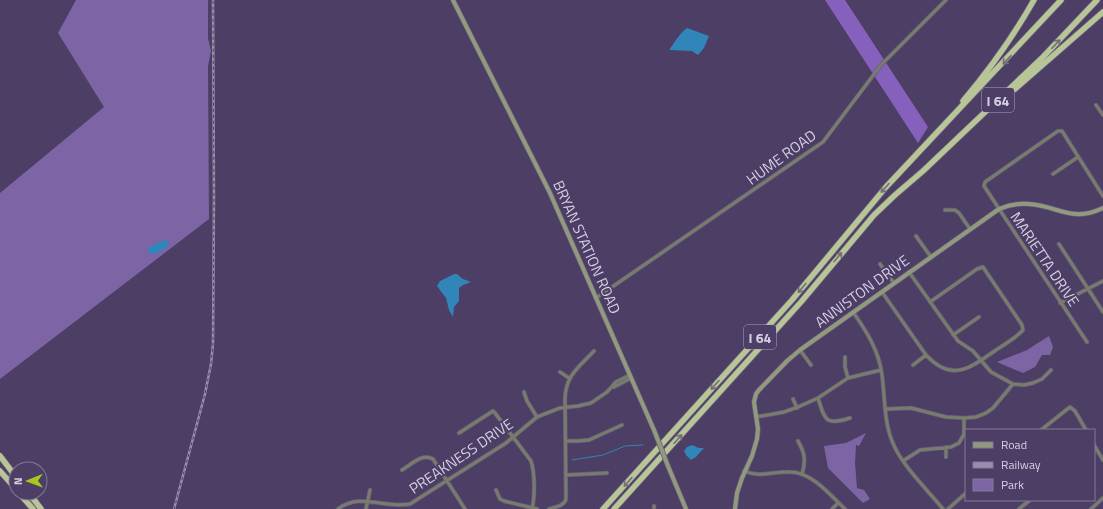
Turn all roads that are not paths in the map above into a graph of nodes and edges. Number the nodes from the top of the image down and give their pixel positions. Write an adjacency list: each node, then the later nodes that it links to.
1 (454, 0): 27 (main road, BRYAN STATION ROAD)
2 (946, 0): 27 (street, HUME ROAD)
3 (1034, 0): 10 (highway, I 64)
4 (1061, 0): 10 (highway, one-way to 10)
5 (1097, 0): 12 (highway, I 64, one-way to 5)
6 (1103, 12): 12 (highway)
7 (1096, 105): 8 (street)
8 (1103, 115)
9 (1078, 158): 11 (street); 13 (street); 15 (street, MARIETTA DRIVE)
10 (911, 160): 96 (highway, I 64, one-way to 96)
11 (1053, 174)
12 (895, 195): 97 (highway, I 64, one-way to 12)
13 (1103, 196)
14 (1103, 208): 15 (main road, ANNISTON DRIVE)
15 (998, 209): 17 (main road, ANNISTON DRIVE); 29 (street, MARIETTA DRIVE)
16 (945, 210): 17 (street)
17 (970, 229): 20 (main road, ANNISTON DRIVE)
18 (916, 236): 20 (street)
19 (1059, 244): 25 (street)
20 (931, 257): 22 (main road, ANNISTON DRIVE)
21 (880, 264): 24 (street)
22 (909, 272): 24 (main road, ANNISTON DRIVE); 28 (street)
23 (1103, 281): 25 (street)
24 (894, 283): 26 (main road, ANNISTON DRIVE)
25 (1087, 289): 29 (street); 31 (street)
26 (882, 292): 30 (main road, ANNISTON DRIVE); 37 (street)
27 (596, 298): 45 (main road, BRYAN STATION ROAD)
28 (930, 302): 33 (street); 39 (street)
29 (1060, 302): 34 (street, MARIETTA DRIVE)
30 (853, 312): 35 (main road, ANNISTON DRIVE); 42 (street)
31 (1103, 312)
32 (979, 317): 33 (street)
33 (953, 335): 39 (street)
34 (1087, 342)
35 (800, 350): 40 (street); 56 (main road, ANNISTON DRIVE)
36 (594, 351): 46 (street)
37 (926, 356): 39 (street); 41 (street)
38 (845, 357): 47 (street)
39 (981, 360): 48 (street)
40 (811, 365)
41 (913, 365)
42 (881, 370): 47 (street); 54 (street)
43 (1051, 370): 48 (street)
44 (560, 372): 46 (street)
45 (630, 377): 52 (street, PREAKNESS DRIVE); 98 (main road, BRYAN STATION ROAD, bridge)
46 (569, 378): 52 (street)
47 (848, 378): 50 (street)
48 (1013, 384): 58 (street)
49 (524, 392): 55 (street)
50 (818, 398): 53 (street); 57 (street)
51 (794, 399): 53 (street)
52 (565, 408): 55 (street, PREAKNESS DRIVE); 64 (street)
53 (797, 408): 56 (street)
54 (886, 409): 58 (street); 71 (street)
55 (537, 417): 63 (street, PREAKNESS DRIVE)
56 (756, 417): 75 (main road, ANNISTON DRIVE)
57 (850, 418)
58 (964, 418): 66 (street)
59 (622, 425): 64 (street)
60 (1042, 429): 61 (street)
61 (1085, 429)
62 (458, 433): 63 (street)
63 (513, 436): 80 (street, PREAKNESS DRIVE); 89 (street)
64 (566, 441): 78 (street)
65 (798, 441): 77 (street)
66 (946, 447): 69 (street); 71 (street)
67 (1095, 447): 70 (street)
68 (0, 456): 72 (highway)
69 (946, 457)
70 (1103, 460)
71 (903, 461): 102 (street)
72 (8, 466)
73 (402, 470): 80 (street)
74 (0, 471): 79 (highway)
75 (744, 471): 77 (street); 99 (main road, ANNISTON DRIVE)
76 (607, 473): 78 (street)
77 (802, 474): 87 (street)
78 (566, 475): 95 (street)
79 (8, 480)
80 (448, 480): 88 (street, PREAKNESS DRIVE); 93 (street)
81 (370, 490): 88 (street)
82 (496, 490): 89 (street)
83 (965, 495): 103 (street)
84 (1103, 498): 105 (street)
85 (26, 501): 90 (highway)
86 (1029, 501): 104 (street)
87 (838, 503): 100 (street); 101 (street)
88 (368, 504): 91 (street, PREAKNESS DRIVE); 92 (street)
89 (532, 508): 94 (street)
90 (33, 509)
91 (338, 509)
92 (366, 509)
93 (466, 509)
94 (537, 509)
95 (549, 509)
96 (603, 509)
97 (614, 509)
98 (686, 509)
99 (735, 509)
100 (832, 509)
101 (845, 509)
102 (943, 509)
103 (948, 509)
104 (1019, 509)
105 (1091, 509)

